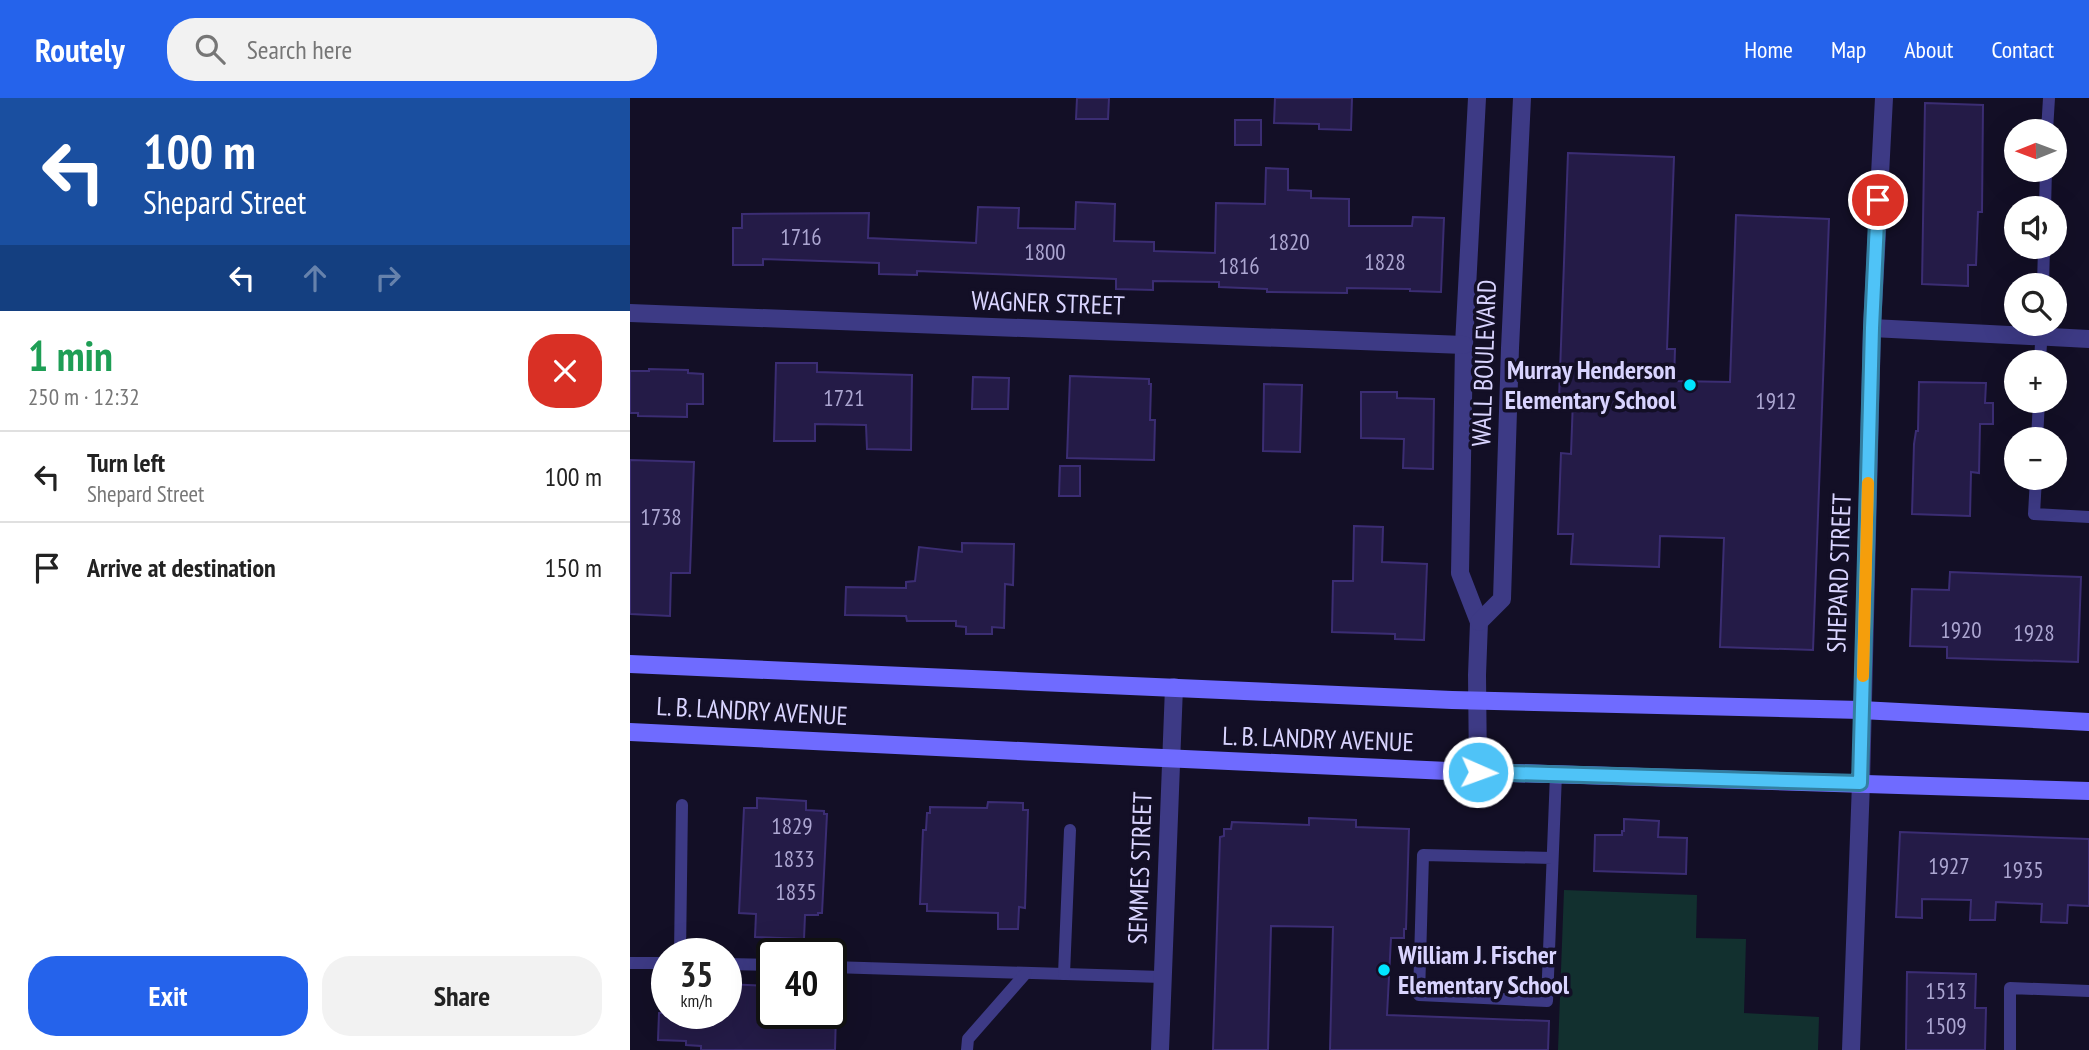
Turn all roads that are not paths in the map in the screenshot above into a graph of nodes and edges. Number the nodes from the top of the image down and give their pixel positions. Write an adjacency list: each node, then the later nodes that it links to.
1 (1477, 98): 11 (street, WALL BOULEVARD)
2 (1522, 98): 14 (street, WALL BOULEVARD)
3 (1884, 98): 7 (street, SHEPARD STREET)
4 (2049, 98): 5 (lane)
5 (2048, 119)
6 (630, 313): 11 (street, WAGNER STREET)
7 (1872, 328): 8 (street); 18 (street, SHEPARD STREET)
8 (2004, 330)
9 (2067, 335): 10 (street)
10 (2089, 339)
11 (1464, 345): 14 (street, WALL BOULEVARD)
12 (2035, 490): 13 (lane)
13 (2089, 517)
14 (1479, 622): 17 (street, WALL BOULEVARD)
15 (630, 664): 16 (street, L. B. LANDRY AVENUE)
16 (1174, 687): 17 (street, L. B. LANDRY AVENUE); 21 (street, SEMMES STREET)
17 (1477, 701): 18 (street, L. B. LANDRY AVENUE); 22 (street, WALL BOULEVARD)
18 (1861, 710): 19 (street, L. B. LANDRY AVENUE); 24 (street, SHEPARD STREET)
19 (2089, 722)
20 (630, 732): 21 (street, L. B. LANDRY AVENUE)
21 (1171, 759): 22 (street, L. B. LANDRY AVENUE); 35 (street, SEMMES STREET)
22 (1478, 772): 23 (street, L. B. LANDRY AVENUE)
23 (1556, 774): 24 (street, L. B. LANDRY AVENUE); 28 (lane)
24 (1860, 783): 25 (street, L. B. LANDRY AVENUE); 39 (street, SHEPARD STREET)
25 (2089, 791)
26 (682, 805): 29 (lane)
27 (1070, 830): 34 (lane)
28 (1552, 858): 28 (lane)
29 (680, 938)
30 (651, 962): 31 (lane)
31 (630, 963)
32 (847, 967): 33 (lane)
33 (1026, 973): 34 (lane); 37 (lane)
34 (1064, 974): 35 (lane)
35 (1162, 977): 38 (street, SEMMES STREET)
36 (2089, 991): 40 (lane)
37 (967, 1050)
38 (1160, 1050)
39 (1851, 1050)
40 (2010, 1050)

